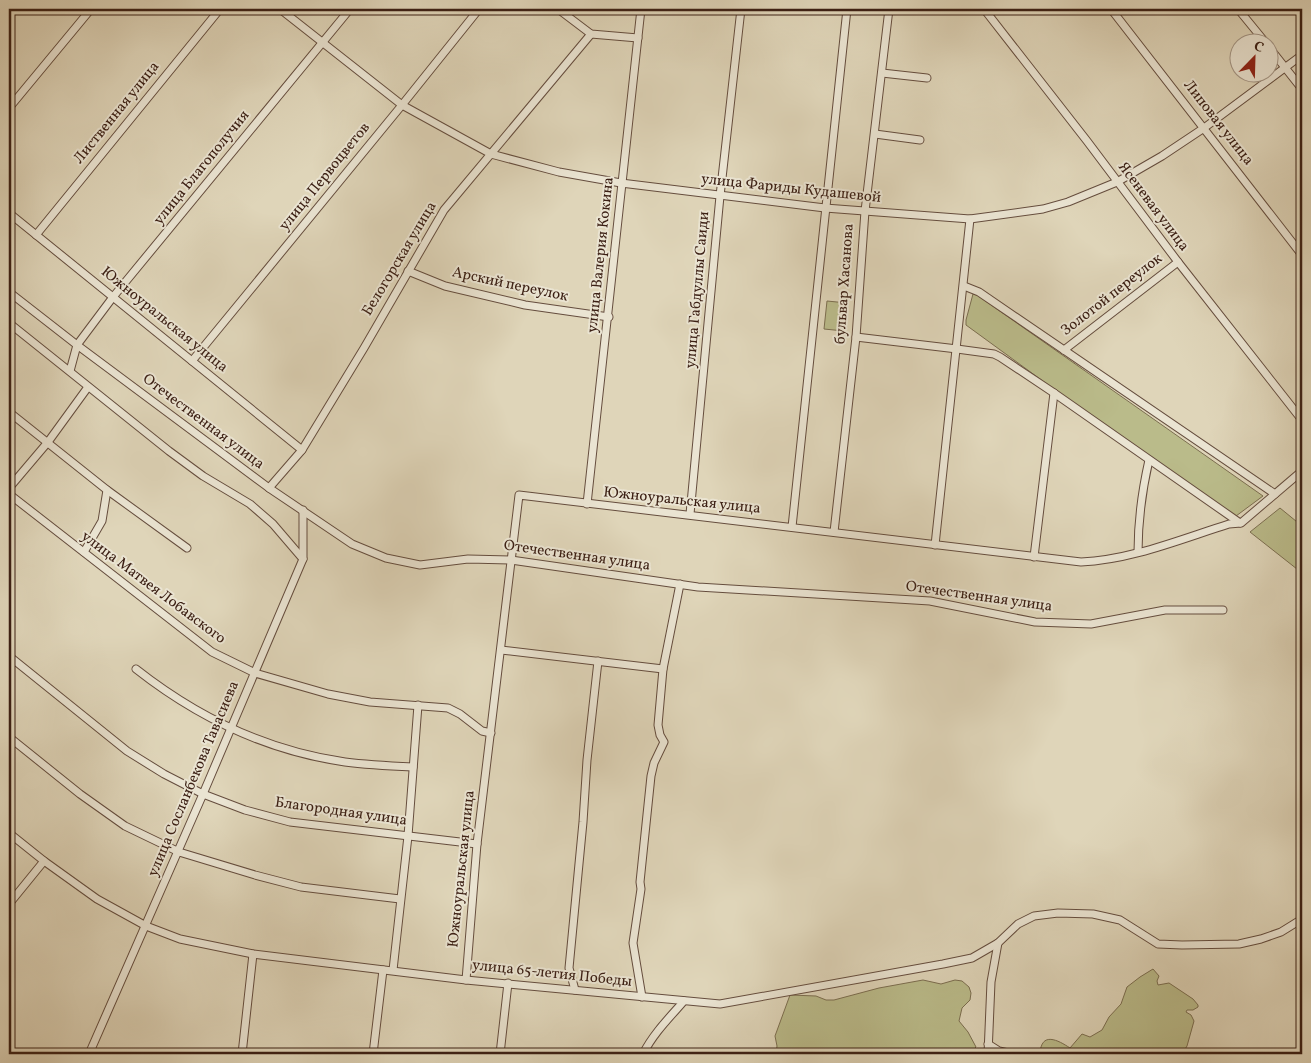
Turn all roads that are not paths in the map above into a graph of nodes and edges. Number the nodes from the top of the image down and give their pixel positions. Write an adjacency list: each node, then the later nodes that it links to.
1 (91, 9): 25 (street)
2 (220, 9): 37 (street, Лиственная улица)
3 (280, 9): 17 (street, улица Фариды Кудашевой)
4 (350, 9): 17 (street, улица Благополучия)
5 (479, 9): 24 (street, улица Первоцветов)
6 (558, 9): 15 (street)
7 (641, 9): 16 (street, улица Валерия Кокина)
8 (741, 9): 32 (street, улица Габдуллы Саиди)
9 (847, 9): 33 (street, бульвар Хасанова)
10 (889, 9): 21 (street, бульвар Хасанова)
11 (984, 9): 30 (street, Ясеневая улица)
12 (1111, 9): 26 (street, Липовая улица)
13 (1238, 9): 14 (street)
14 (1257, 32)
15 (592, 34): 16 (street); 29 (street, Белогорская улица)
16 (638, 38): 31 (street, улица Валерия Кокина)
17 (323, 42): 24 (street, улица Фариды Кудашевой); 43 (street, улица Благополучия)
18 (1302, 55): 20 (street, улица Фариды Кудашевой)
19 (1278, 58): 20 (street)
20 (1285, 67): 23 (street); 26 (street, улица Фариды Кудашевой)
21 (882, 73): 22 (street); 27 (street, бульвар Хасанова)
22 (928, 78)
23 (1302, 89)
24 (402, 106): 29 (street, улица Фариды Кудашевой); 50 (street, улица Первоцветов)
25 (9, 108)
26 (1204, 128): 30 (street, улица Фариды Кудашевой); 38 (street, Липовая улица)
27 (874, 134): 28 (street); 34 (street, бульвар Хасанова)
28 (920, 140)
29 (491, 154): 31 (street, улица Фариды Кудашевой); 40 (street, Белогорская улица)
30 (1117, 182): 36 (street, улица Фариды Кудашевой); 39 (street, Ясеневая улица)
31 (621, 183): 32 (street, улица Фариды Кудашевой); 44 (street, улица Валерия Кокина)
32 (720, 196): 33 (street, улица Фариды Кудашевой); 67 (street, улица Габдуллы Саиди)
33 (825, 208): 34 (street, улица Фариды Кудашевой); 69 (street, бульвар Хасанова)
34 (865, 211): 36 (street, улица Фариды Кудашевой); 46 (street, бульвар Хасанова)
35 (9, 212): 37 (street, Южноуральская улица)
36 (970, 219): 41 (street)
37 (36, 235): 43 (street, Южноуральская улица)
38 (1302, 255)
39 (1178, 262): 49 (street, Золотой переулок); 55 (street, Ясеневая улица)
40 (408, 271): 44 (street, Арский переулок); 57 (street, Белогорская улица)
41 (964, 286): 48 (street); 49 (street)
42 (9, 292): 47 (street, Отечественная улица)
43 (114, 297): 47 (street, улица Благополучия); 50 (street, Южноуральская улица)
44 (608, 317): 65 (street, улица Валерия Кокина)
45 (9, 323): 51 (street)
46 (856, 337): 48 (street); 70 (street, бульвар Хасанова)
47 (77, 345): 51 (street); 61 (street, Отечественная улица)
48 (957, 349): 53 (street); 71 (street)
49 (1064, 350): 64 (street)
50 (192, 361): 57 (street, Южноуральская улица)
51 (70, 371): 52 (street)
52 (88, 387): 56 (street); 76 (street)
53 (1054, 393): 58 (street); 75 (street)
54 (9, 412): 56 (street)
55 (1302, 420)
56 (48, 442): 60 (street); 62 (street)
57 (302, 450): 61 (street, Белогорская улица)
58 (1149, 460): 68 (street); 74 (street)
59 (1302, 471): 64 (street)
60 (9, 488)
61 (269, 488): 66 (street, Отечественная улица)
62 (107, 490): 72 (street); 73 (street)
63 (9, 494): 73 (street, улица Матвея Лобавского)
64 (1275, 494): 68 (street)
65 (587, 504): 67 (street, Южноуральская улица); 77 (street, Южноуральская улица)
66 (303, 510): 76 (street, улица Сосланбекова Тавасиева); 77 (street, Отечественная улица)
67 (690, 514): 69 (street, Южноуральская улица)
68 (1241, 524): 74 (street, Южноуральская улица)
69 (792, 527): 70 (street, Южноуральская улица)
70 (834, 532): 71 (street, Южноуральская улица)
71 (936, 545): 75 (street, Южноуральская улица)
72 (188, 548)
73 (84, 552): 85 (street, улица Матвея Лобавского)
74 (1138, 552): 75 (street, Южноуральская улица)
75 (1034, 557)
76 (303, 559): 85 (street, улица Сосланбекова Тавасиева)
77 (510, 560): 78 (street, Отечественная улица); 80 (street, Южноуральская улица)
78 (680, 584): 79 (street, Отечественная улица); 84 (street)
79 (1223, 610)
80 (501, 650): 82 (street); 88 (street, Южноуральская улица)
81 (9, 656): 91 (street, Благородная улица)
82 (598, 661): 84 (street); 107 (street)
83 (136, 669): 87 (street)
84 (663, 669): 108 (street)
85 (255, 673): 86 (street, улица Матвея Лобавского); 87 (street, улица Сосланбекова Тавасиева)
86 (418, 705): 88 (street, улица Матвея Лобавского); 90 (street)
87 (231, 728): 90 (street); 91 (street, улица Сосланбекова Тавасиева)
88 (491, 733): 94 (street, Южноуральская улица)
89 (9, 737): 95 (street)
90 (413, 767): 93 (street)
91 (203, 794): 93 (street, Благородная улица); 95 (street, улица Сосланбекова Тавасиева)
92 (9, 832): 96 (street, улица 65-летия Победы)
93 (408, 836): 94 (street, Благородная улица); 97 (street)
94 (477, 844): 105 (street, Южноуральская улица)
95 (179, 852): 97 (street); 100 (street, улица Сосланбекова Тавасиева)
96 (44, 860): 98 (street); 100 (street, улица 65-летия Победы)
97 (400, 899): 104 (street)
98 (9, 904)
99 (1302, 919): 101 (street, улица 65-летия Победы)
100 (146, 926): 102 (street, улица 65-летия Победы); 111 (street, улица Сосланбекова Тавасиева)
101 (998, 943): 109 (street, улица 65-летия Победы); 110 (street)
102 (253, 954): 103 (street, улица 65-летия Победы); 112 (street)
103 (383, 970): 104 (street, улица 65-летия Победы); 113 (street)
104 (394, 970): 105 (street, улица 65-летия Победы)
105 (466, 980): 106 (street, улица 65-летия Победы)
106 (508, 983): 107 (street, улица 65-летия Победы); 114 (street)
107 (575, 990): 108 (street, улица 65-летия Победы)
108 (642, 997): 109 (street, улица 65-летия Победы)
109 (684, 1001): 115 (street)
110 (988, 1044): 116 (street); 117 (street)
111 (89, 1054)
112 (242, 1054)
113 (373, 1054)
114 (500, 1054)
115 (643, 1054)
116 (988, 1054)
117 (1013, 1054)

